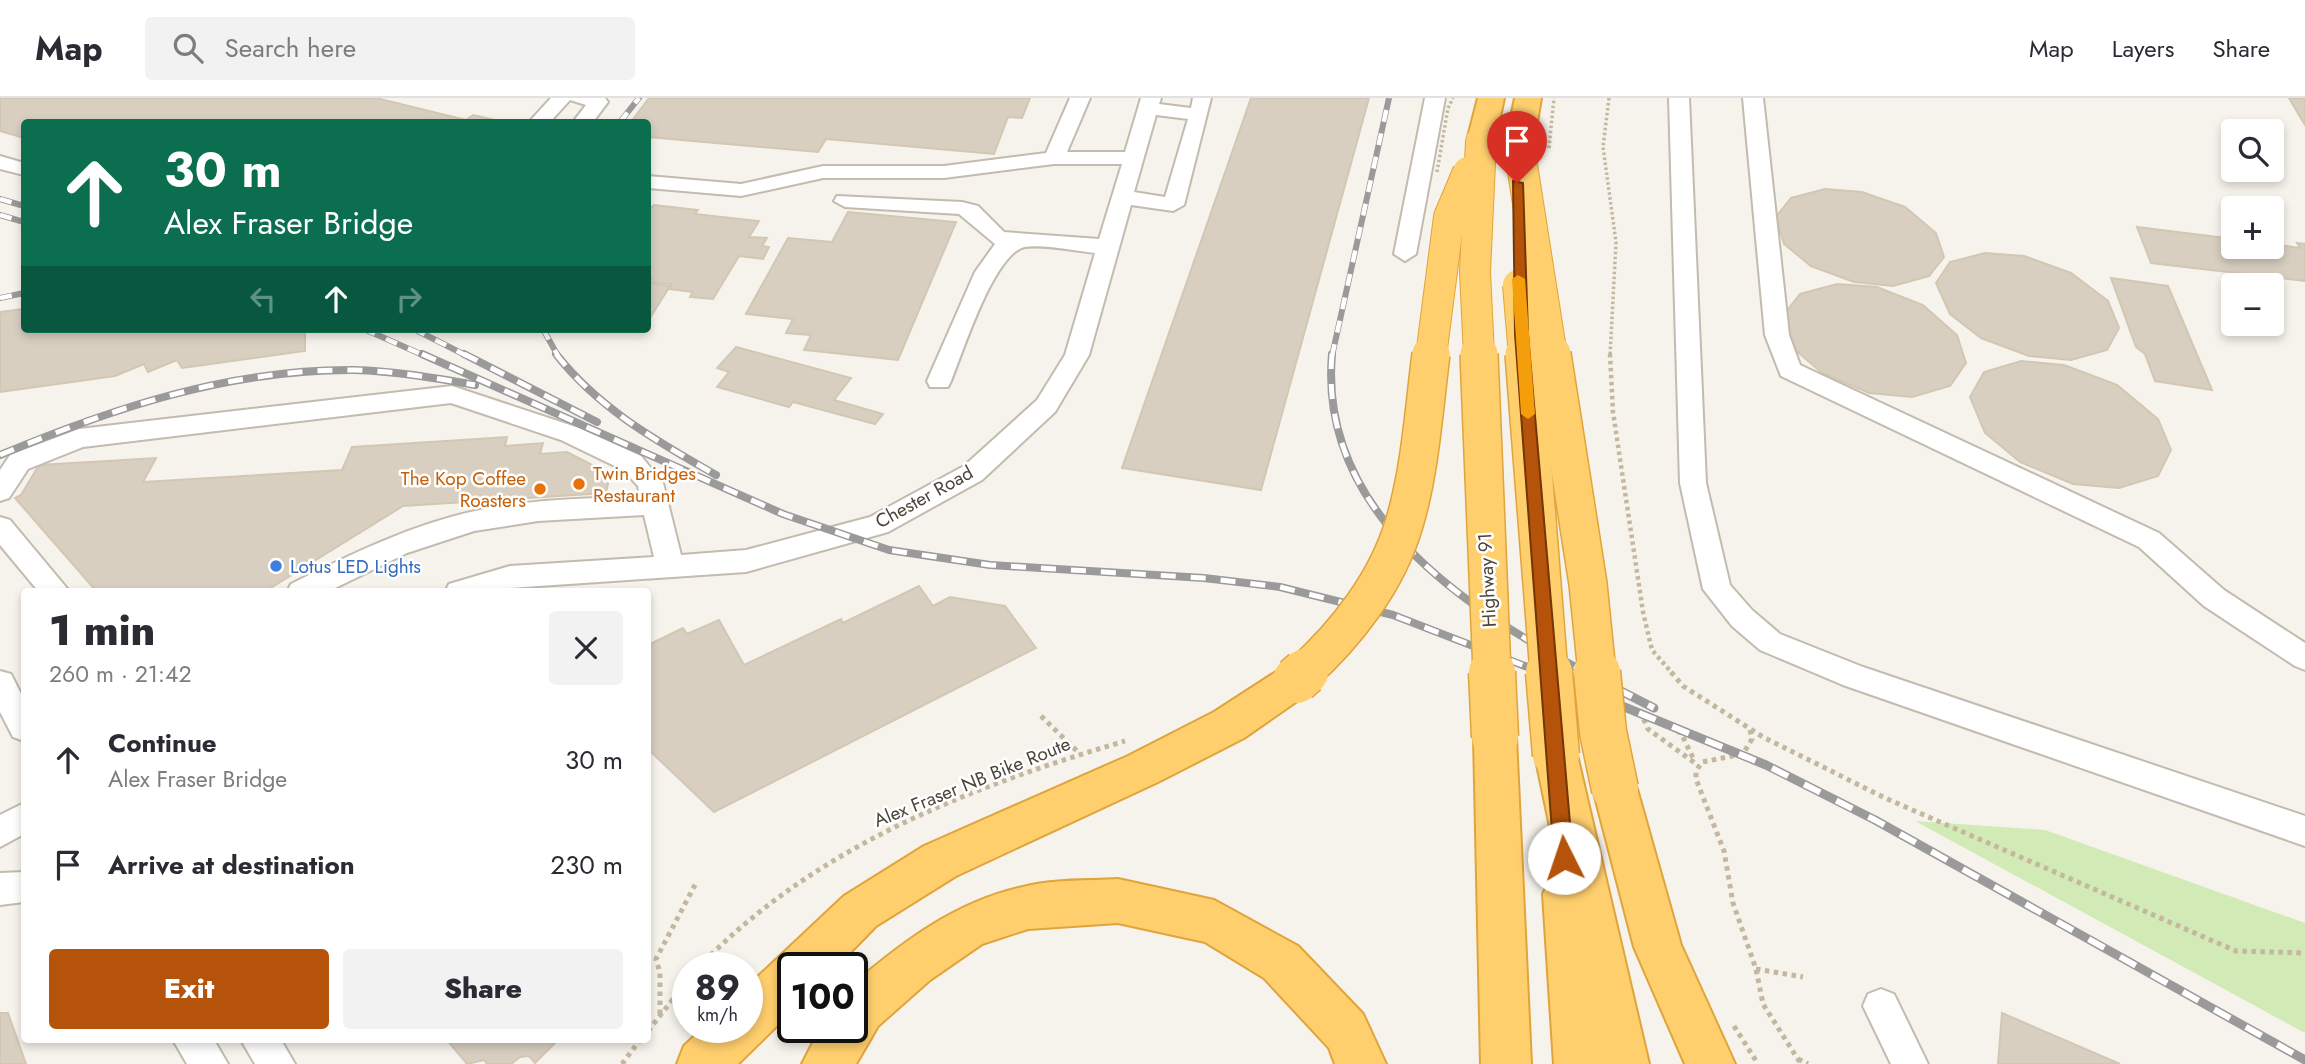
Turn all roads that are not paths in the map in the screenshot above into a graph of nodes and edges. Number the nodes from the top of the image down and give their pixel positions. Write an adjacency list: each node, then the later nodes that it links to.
1 (562, 98): 11 (street)
2 (579, 98): 12 (street)
3 (1080, 98): 15 (street)
4 (1435, 98): 24 (street)
5 (1491, 98): 13 (highway, Highway 91)
6 (1528, 98): 14 (highway)
7 (1679, 98): 38 (street)
8 (1753, 98): 33 (street)
9 (1150, 103): 10 (street); 16 (street, Chester Road)
10 (1200, 106): 20 (street)
11 (542, 119)
12 (585, 119)
13 (1482, 141): 42 (highway, bridge); 54 (highway, Highway 91, bridge)
14 (1519, 146): 36 (highway, bridge); 57 (highway, bridge)
15 (1054, 158): 16 (street); 19 (street)
16 (1134, 158): 20 (street, Chester Road)
17 (0, 162): 18 (street)
18 (21, 168)
19 (651, 182)
20 (1123, 197): 23 (street, Chester Road)
21 (845, 201): 22 (street)
22 (1018, 242): 23 (street); 25 (street)
23 (1108, 247): 29 (street, Chester Road)
24 (1405, 254)
25 (939, 381)
26 (0, 491): 27 (street)
27 (654, 505): 29 (street); 31 (street)
28 (0, 527): 30 (street)
29 (670, 566): 32 (street, Chester Road)
30 (53, 588)
31 (308, 588)
32 (473, 588)
33 (2305, 658)
34 (0, 683): 35 (street)
35 (21, 722)
36 (1556, 755): 55 (highway); 56 (highway)
37 (21, 819): 39 (street)
38 (2305, 831)
39 (0, 832)
40 (21, 887): 41 (street)
41 (0, 889)
42 (818, 952)
43 (777, 992): 45 (highway)
44 (868, 1003): 53 (highway)
45 (763, 1006)
46 (1881, 1006): 58 (street)
47 (193, 1043): 50 (street)
48 (261, 1043): 51 (street)
49 (840, 1043): 52 (highway)
50 (210, 1064)
51 (277, 1064)
52 (827, 1064)
53 (1361, 1064)
54 (1506, 1064)
55 (1579, 1064)
56 (1624, 1064)
57 (1710, 1064)
58 (1910, 1064)

